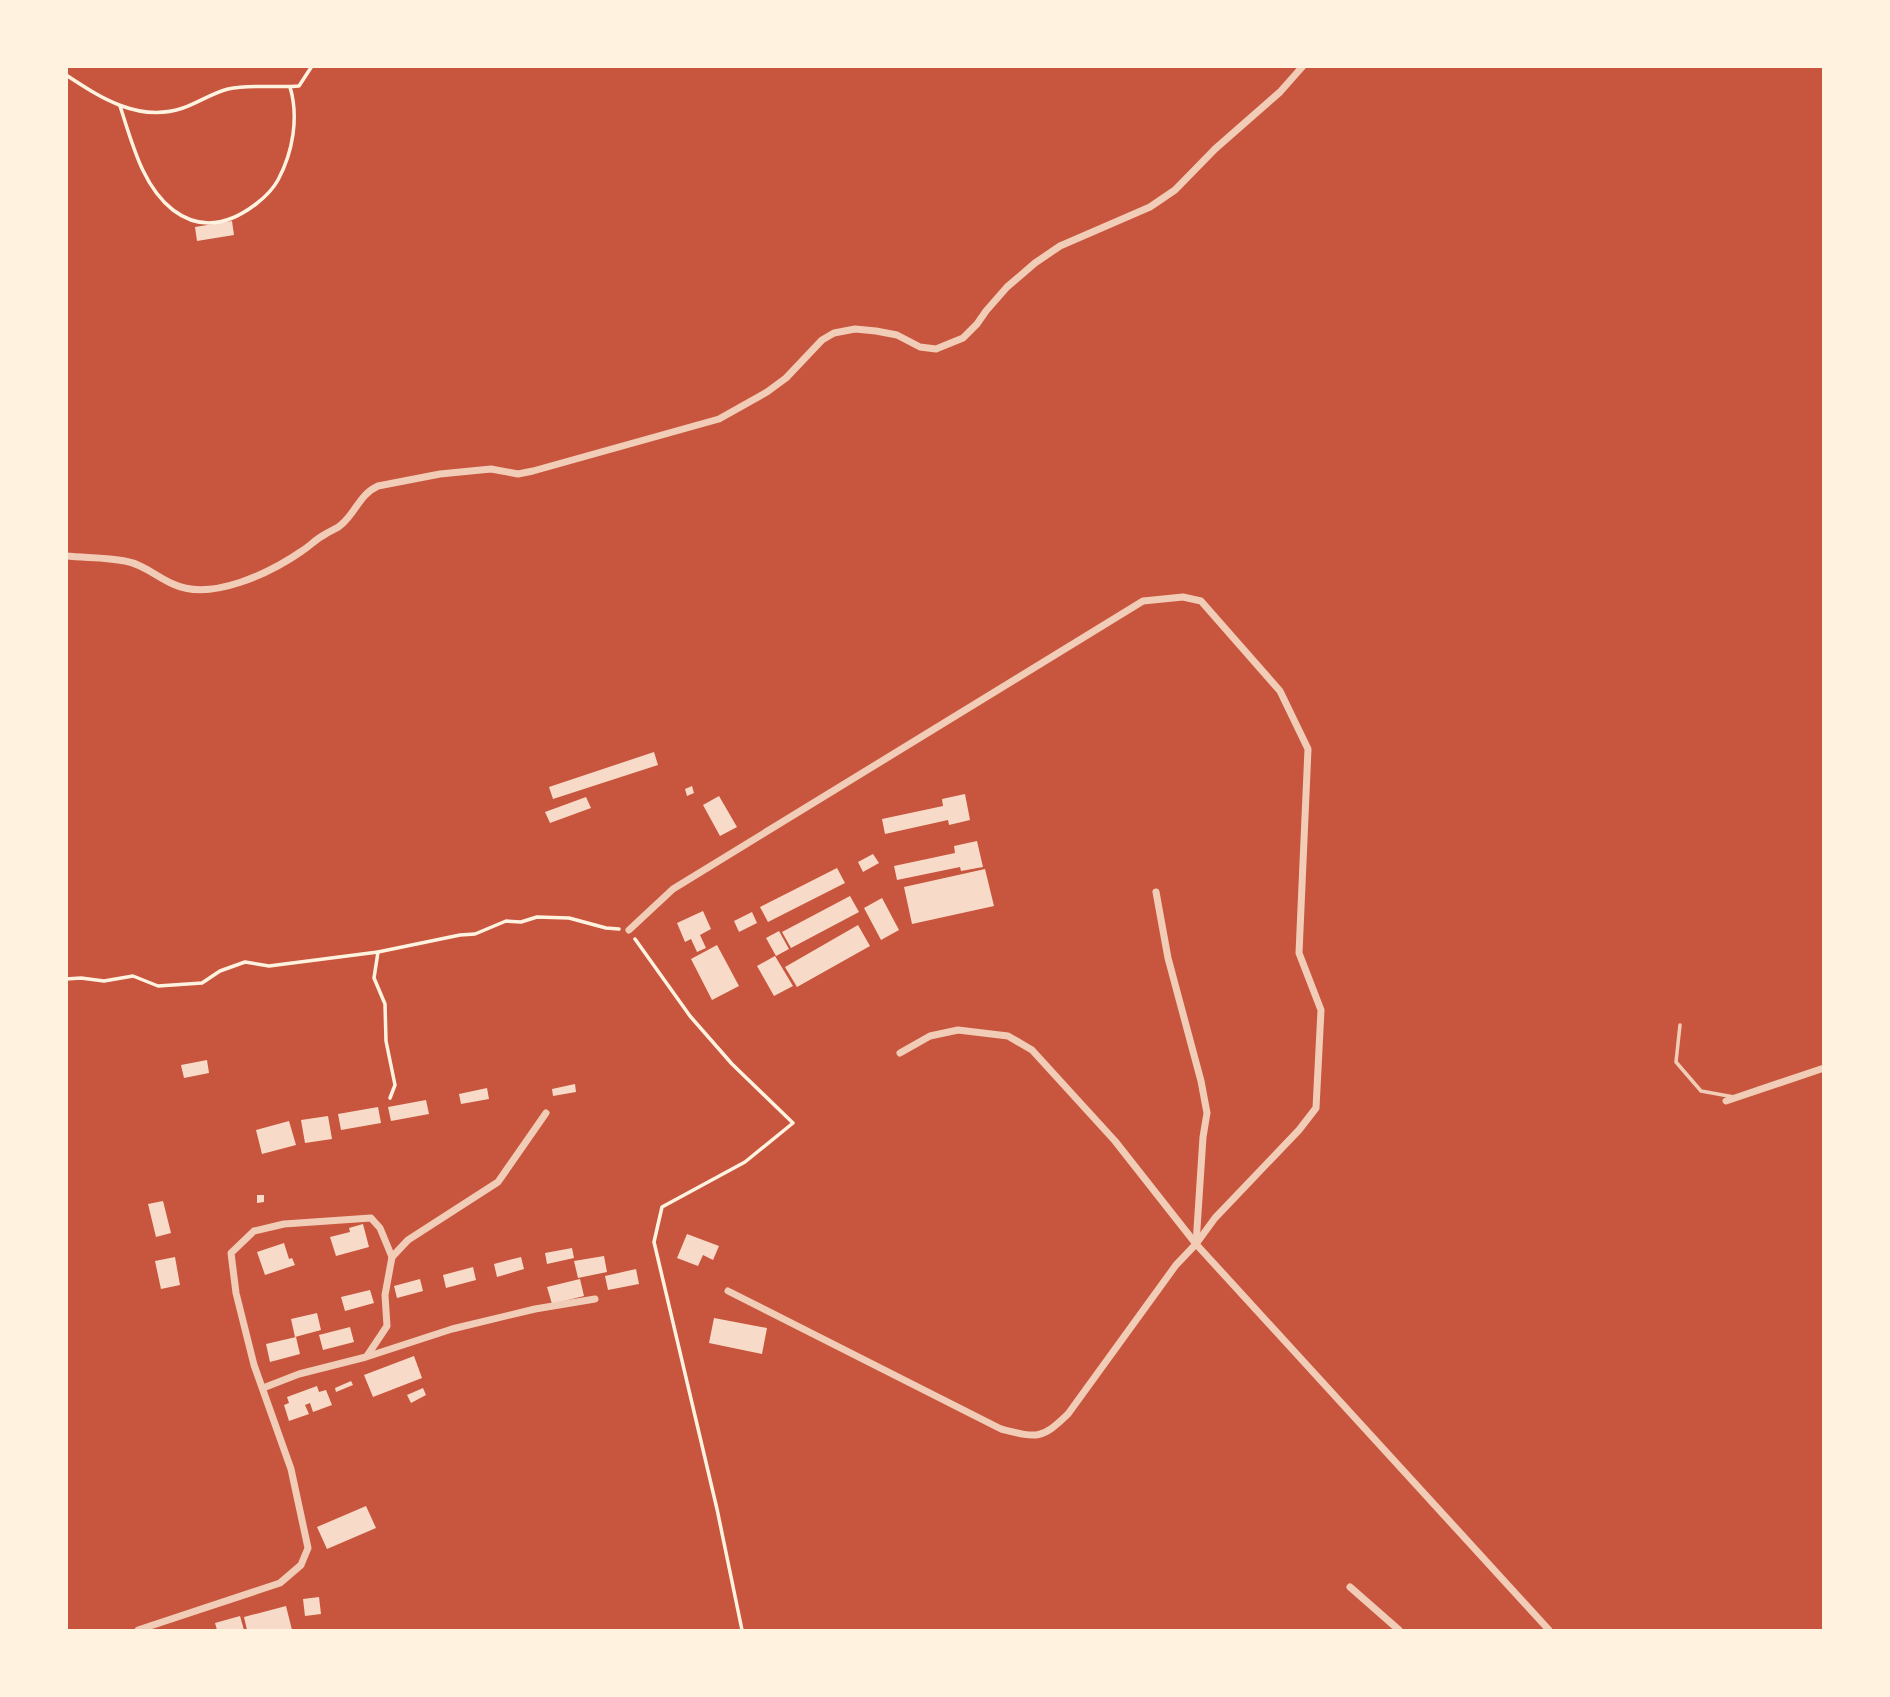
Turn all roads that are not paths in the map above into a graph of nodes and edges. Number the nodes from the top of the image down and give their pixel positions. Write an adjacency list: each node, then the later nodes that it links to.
1 (1303, 66): 2 (street)
2 (66, 556)
3 (1156, 892): 11 (street)
4 (629, 930): 11 (street)
5 (1680, 1025): 8 (lane)
6 (900, 1052): 11 (street)
7 (1824, 1068): 8 (street)
8 (1737, 1097): 9 (street)
9 (1726, 1101)
10 (546, 1113): 12 (street)
11 (1196, 1244): 13 (street); 20 (street)
12 (392, 1257): 15 (street); 16 (street)
13 (728, 1291)
14 (595, 1299): 15 (street)
15 (366, 1357): 16 (street)
16 (263, 1388): 18 (street)
17 (1350, 1587): 19 (street)
18 (138, 1630)
19 (1399, 1630)
20 (1549, 1630)

